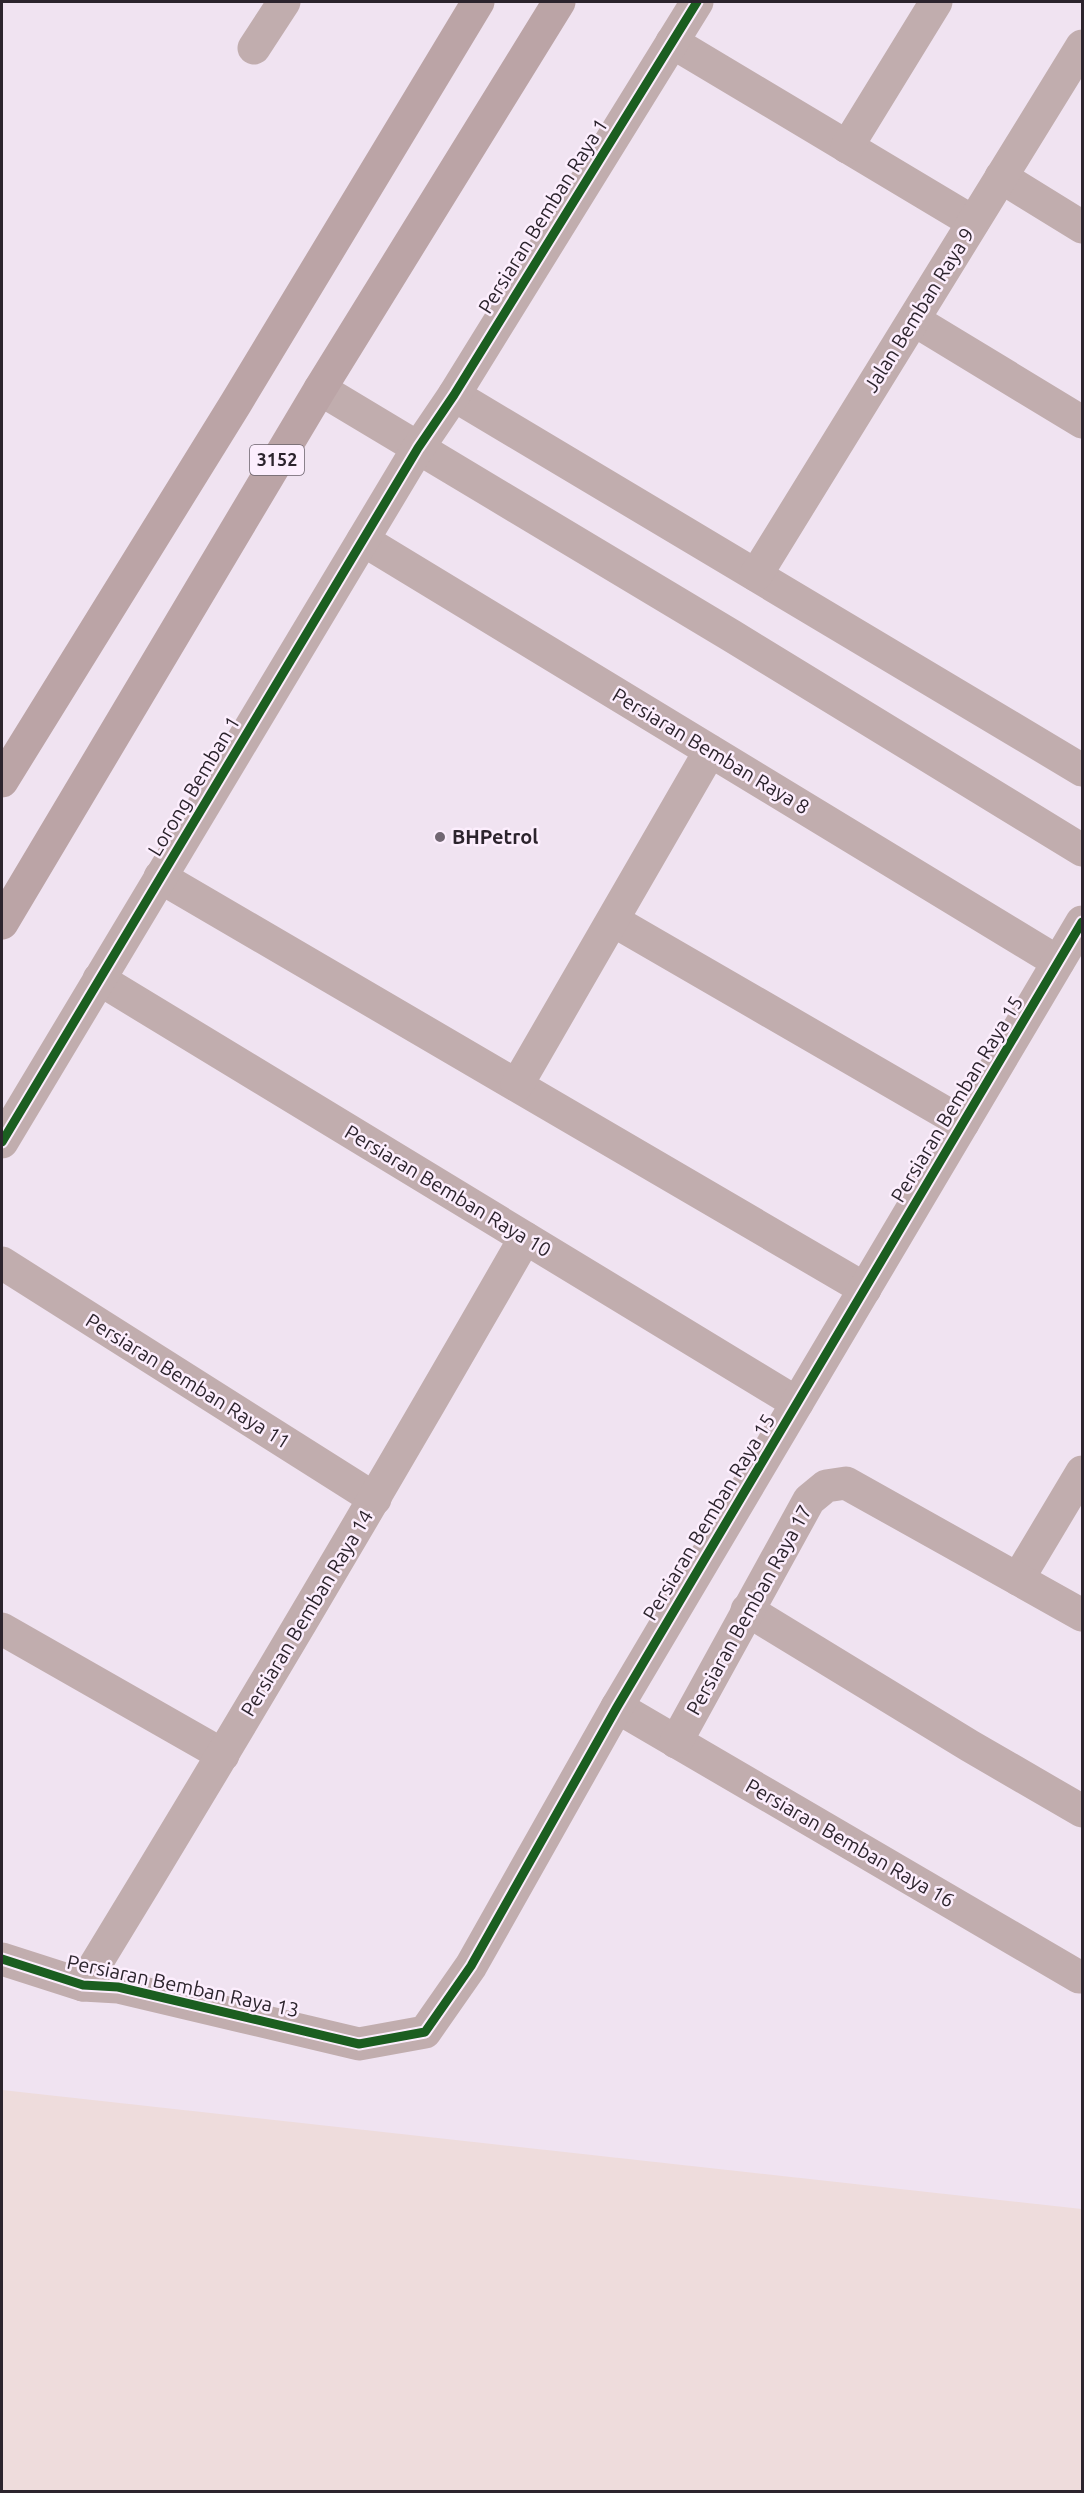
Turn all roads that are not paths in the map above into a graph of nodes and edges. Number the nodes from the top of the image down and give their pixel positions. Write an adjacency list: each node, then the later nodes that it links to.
1 (284, 2): 8 (street)
2 (478, 2): 22 (main road)
3 (559, 2): 14 (main road, 3152)
4 (697, 2): 6 (street, Persiaran Bemban Raya 1)
5 (936, 2): 9 (street)
6 (672, 42): 9 (street); 15 (street, Persiaran Bemban Raya 1)
7 (1083, 46): 10 (street, Jalan Bemban Raya 9)
8 (254, 48)
9 (848, 147): 11 (street)
10 (1001, 177): 11 (street, Jalan Bemban Raya 9); 12 (street)
11 (974, 222): 13 (street, Jalan Bemban Raya 9)
12 (1083, 227)
13 (914, 320): 16 (street); 19 (street, Jalan Bemban Raya 9)
14 (320, 389): 17 (street); 27 (main road, 3152)
15 (454, 395): 17 (street, Persiaran Bemban Raya 1); 19 (street)
16 (1083, 422)
17 (418, 448): 18 (street, Lorong Bemban 1); 23 (street)
18 (363, 540): 20 (street, Persiaran Bemban Raya 8); 24 (street, Lorong Bemban 1)
19 (756, 575): 21 (street)
20 (710, 751): 25 (street); 28 (street, Persiaran Bemban Raya 8)
21 (1083, 770)
22 (2, 782)
23 (1083, 850)
24 (160, 877): 29 (street, Lorong Bemban 1); 30 (street)
25 (614, 921): 30 (street); 31 (street)
26 (1083, 922): 28 (street, Persiaran Bemban Raya 15)
27 (2, 923)
28 (1058, 962): 31 (street, Persiaran Bemban Raya 15)
29 (99, 979): 32 (street, Lorong Bemban 1); 33 (street, Persiaran Bemban Raya 10)
30 (517, 1085): 35 (street)
31 (963, 1124): 35 (street, Persiaran Bemban Raya 15)
32 (2, 1142)
33 (525, 1238): 36 (street, Persiaran Bemban Raya 10); 38 (street, Persiaran Bemban Raya 14)
34 (2, 1263): 38 (street, Persiaran Bemban Raya 11)
35 (865, 1289): 36 (street, Persiaran Bemban Raya 15)
36 (797, 1403): 43 (street, Persiaran Bemban Raya 15)
37 (1083, 1472): 39 (street)
38 (375, 1499): 45 (street, Persiaran Bemban Raya 14)
39 (1018, 1579): 40 (street, Persiaran Bemban Raya 17); 41 (street, Persiaran Bemban Raya 17)
40 (747, 1610): 44 (street, Persiaran Bemban Raya 17); 46 (street)
41 (1083, 1615)
42 (2, 1629): 45 (street)
43 (617, 1707): 44 (street, Persiaran Bemban Raya 16); 50 (street, Persiaran Bemban Raya 15)
44 (676, 1742): 48 (street, Persiaran Bemban Raya 16)
45 (223, 1755): 49 (street, Persiaran Bemban Raya 14)
46 (1083, 1811)
47 (2, 1959): 49 (street, Persiaran Bemban Raya 13)
48 (1083, 1977)
49 (82, 1985): 50 (street, Persiaran Bemban Raya 13)
50 (359, 2044)

